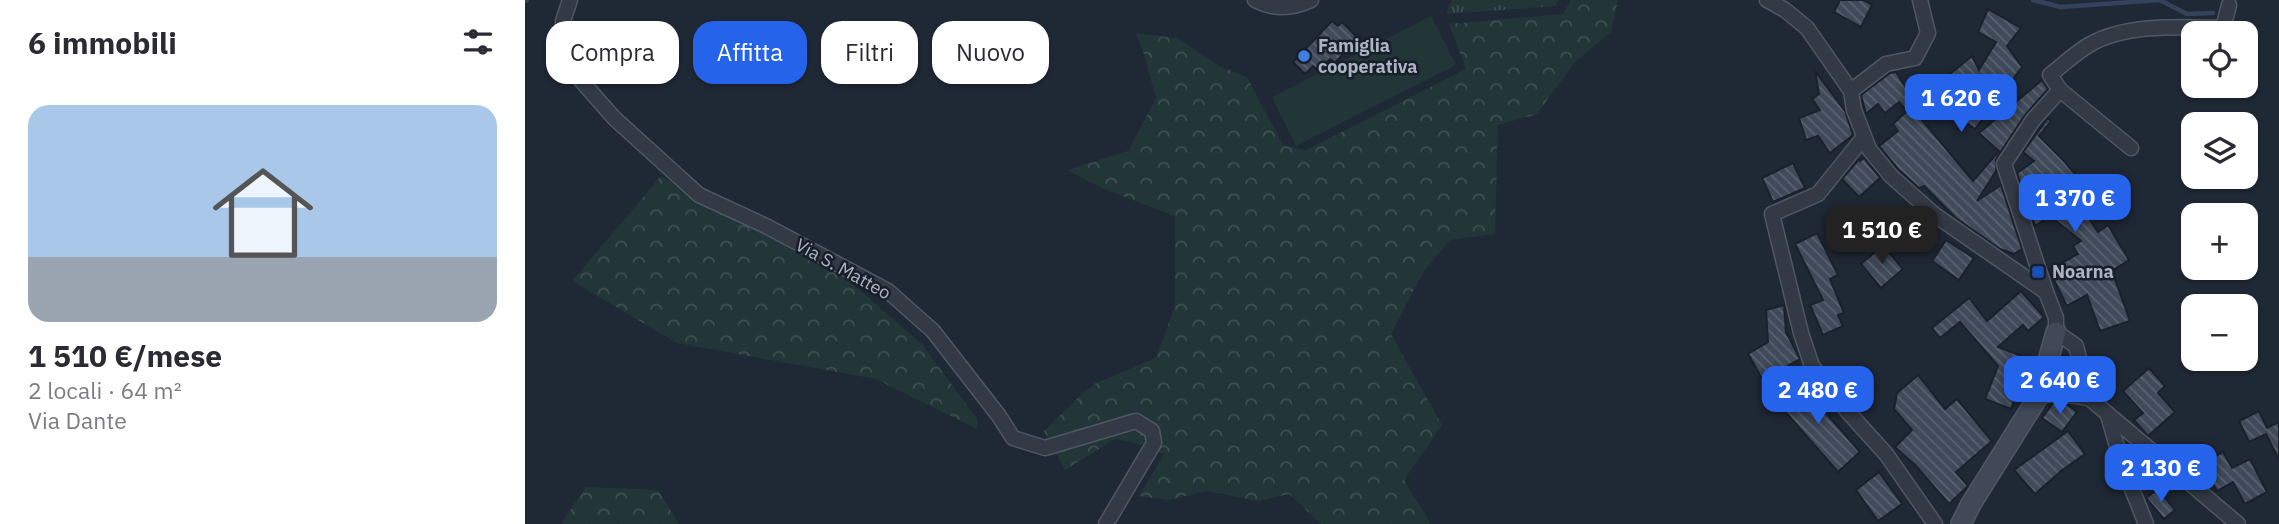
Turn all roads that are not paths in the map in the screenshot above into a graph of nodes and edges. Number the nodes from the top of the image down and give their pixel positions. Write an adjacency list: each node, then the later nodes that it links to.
1 (570, 0): 16 (street, Via S. Matteo)
2 (1255, 0): 3 (street)
3 (1311, 0)
4 (1766, 0): 8 (street)
5 (1918, 1): 8 (street)
6 (2229, 5): 7 (street)
7 (2060, 90): 10 (street); 11 (street)
8 (1851, 91): 9 (street)
9 (1864, 137): 11 (street); 17 (street)
10 (2131, 148)
11 (2046, 292): 12 (street)
12 (2056, 332): 13 (street); 14 (street)
13 (2038, 397): 14 (street); 18 (street)
14 (2089, 398): 15 (street)
15 (2108, 415): 19 (street); 20 (street)
16 (1106, 524)
17 (1935, 524)
18 (1961, 524)
19 (2146, 524)
20 (2238, 524)

